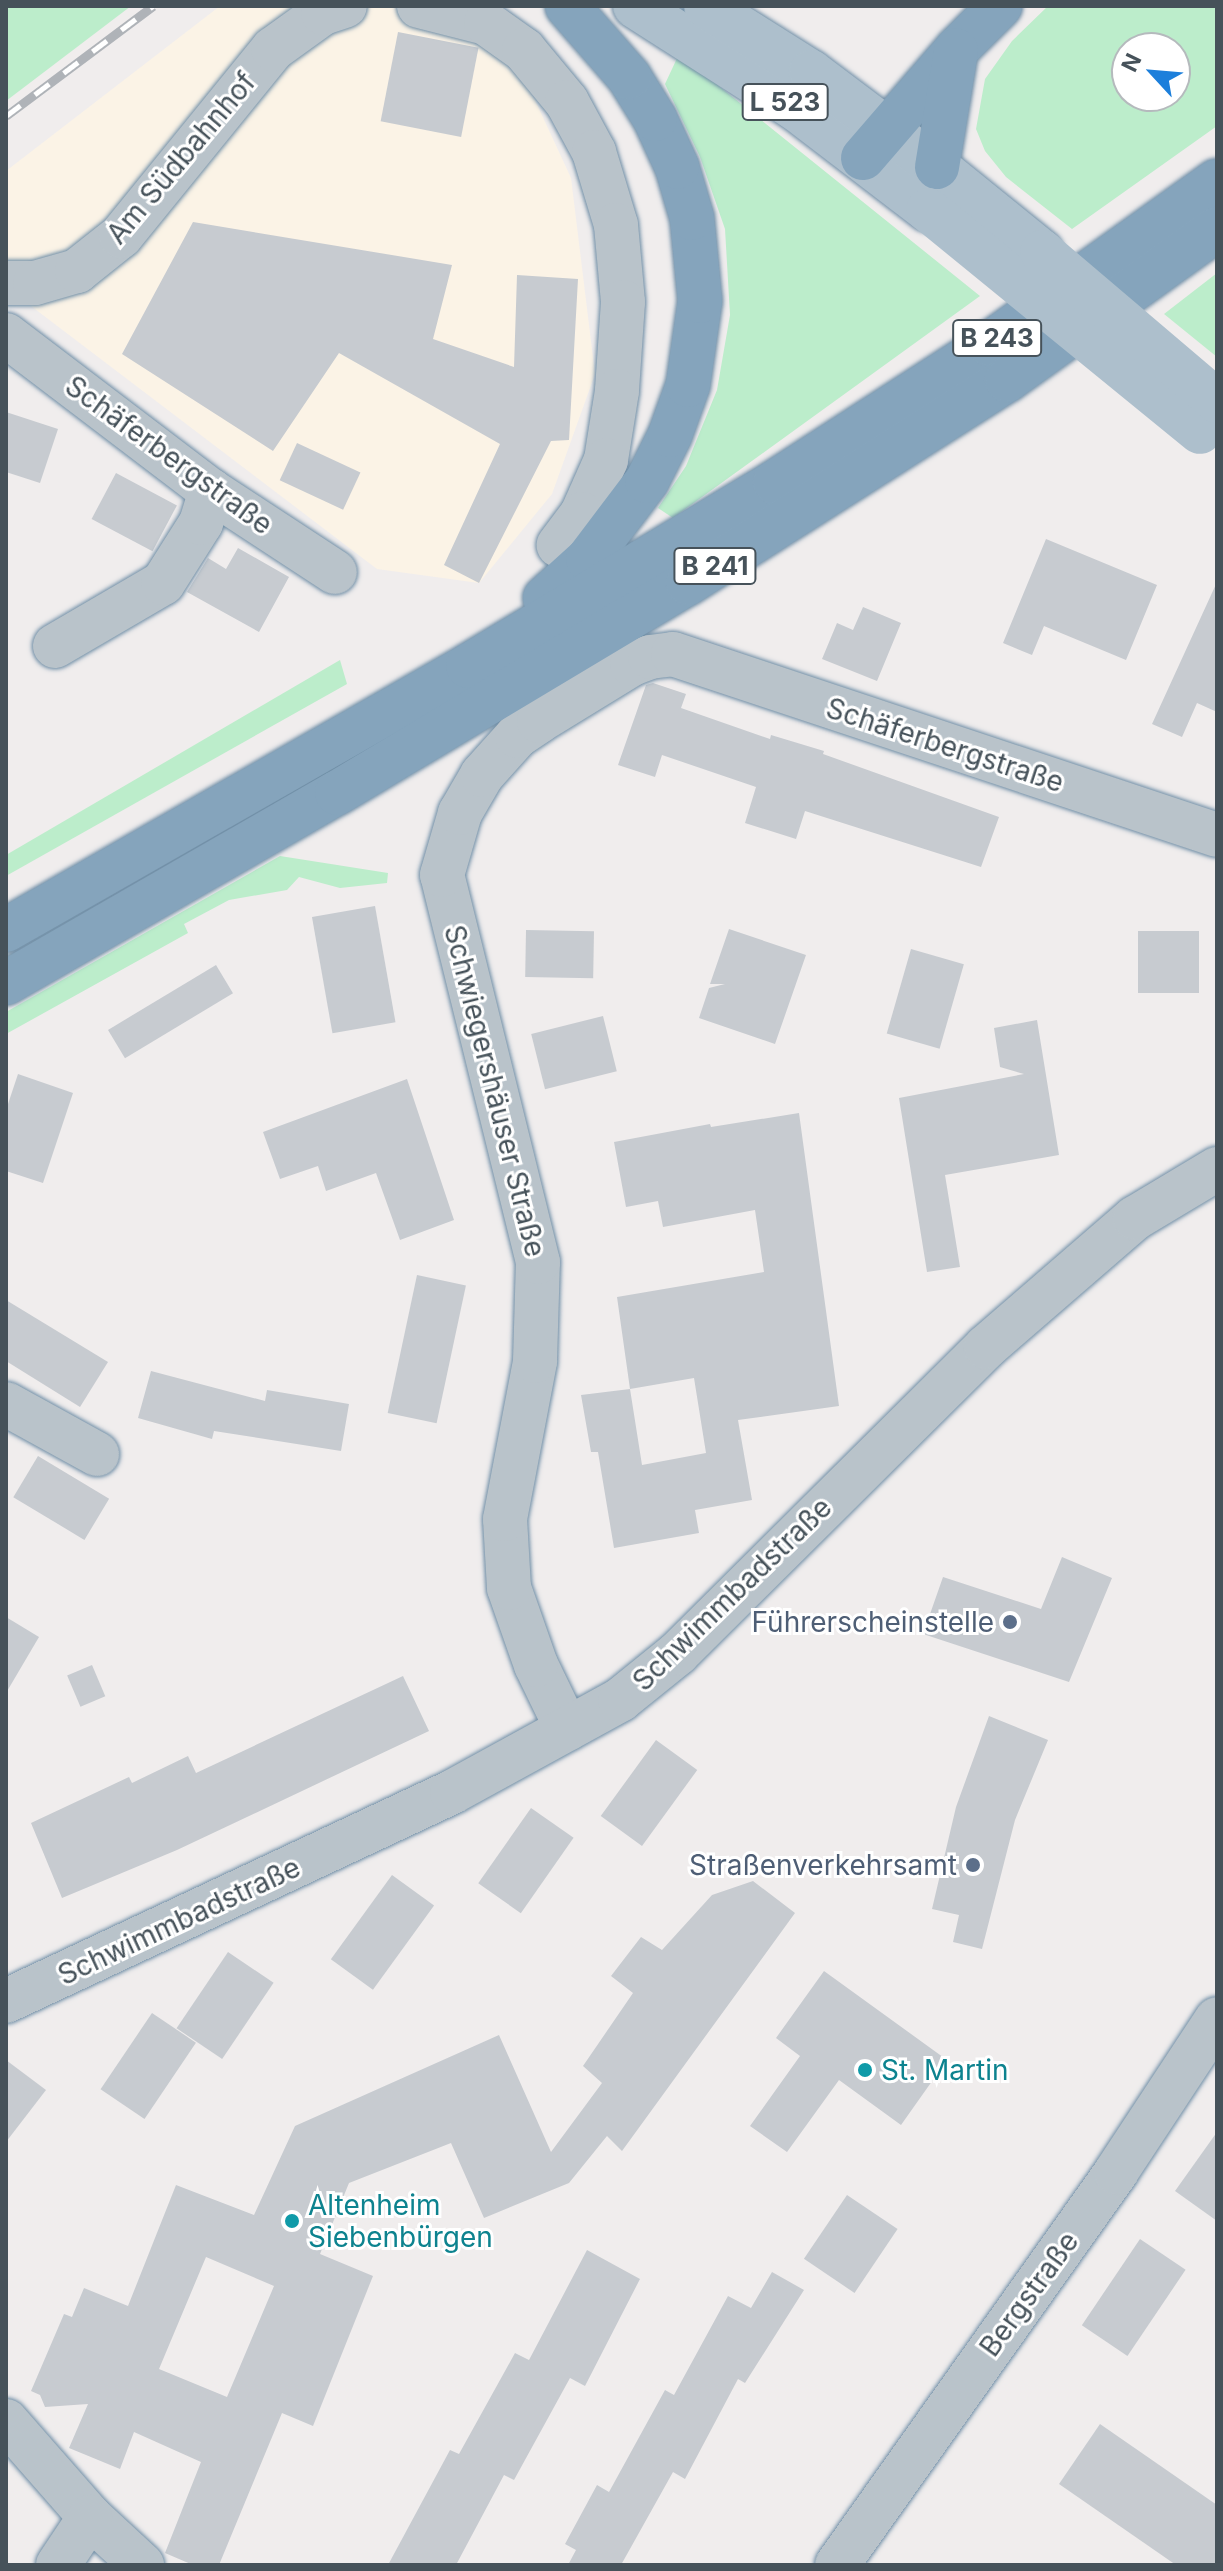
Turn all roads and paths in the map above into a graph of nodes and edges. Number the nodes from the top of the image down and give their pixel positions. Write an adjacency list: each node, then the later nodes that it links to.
1 (345, 6): 12 (street, Am Südbahnhof)
2 (419, 6): 16 (street)
3 (567, 6): 20 (highway)
4 (635, 6): 8 (main road, L 523)
5 (706, 6): 8 (main road)
6 (1000, 6): 7 (highway)
7 (957, 49): 8 (highway); 10 (highway)
8 (875, 144): 10 (main road, L 523)
9 (1215, 182): 20 (highway, B 243)
10 (942, 187): 14 (main road, bridge)
11 (1217, 229): 23 (highway, B 241)
12 (6, 283)
13 (6, 335): 15 (street, Schäferbergstraße)
14 (1211, 427)
15 (211, 491): 17 (street, Schäferbergstraße); 18 (street)
16 (559, 545)
17 (335, 572)
18 (55, 646)
19 (673, 654): 21 (street, Schäferbergstraße); 27 (street, Schwiegershäuser Straße)
20 (468, 666): 22 (highway)
21 (1217, 835)
22 (6, 930)
23 (6, 983)
24 (1217, 1169): 27 (street, Schwimmbadstraße)
25 (6, 1404): 26 (street)
26 (97, 1454)
27 (567, 1729): 28 (street, Schwimmbadstraße)
28 (6, 2001)
29 (1217, 2019): 34 (street, Bergstraße)
30 (6, 2421): 31 (street)
31 (90, 2517): 32 (street); 33 (street)
32 (58, 2565)
33 (142, 2565)
34 (837, 2565)

